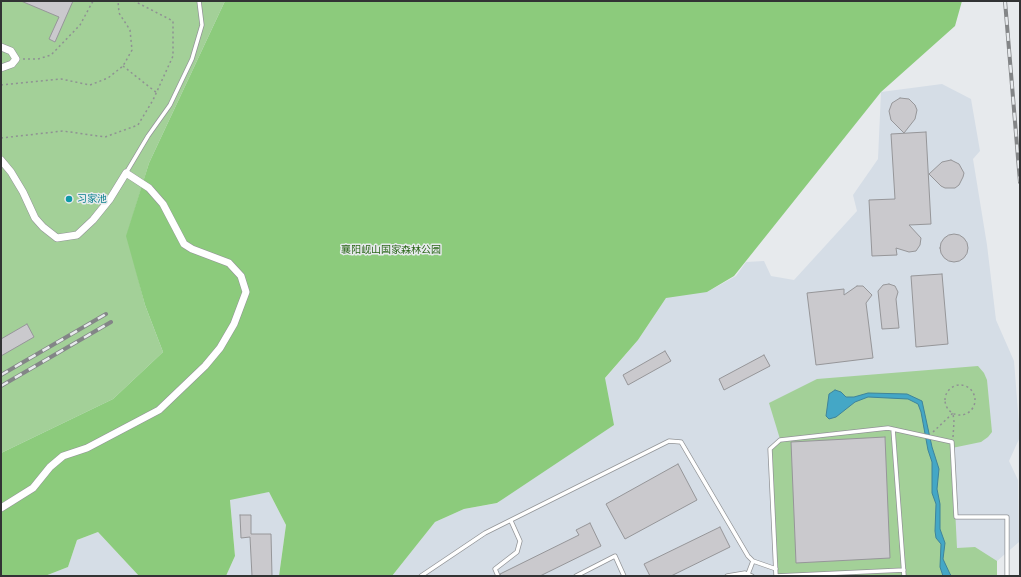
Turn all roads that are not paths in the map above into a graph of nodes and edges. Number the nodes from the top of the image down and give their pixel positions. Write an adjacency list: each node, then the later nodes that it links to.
1 (199, 1): 5 (lane)
2 (1, 47): 3 (street)
3 (1, 68)
4 (1, 160): 5 (street)
5 (126, 173): 7 (street)
6 (893, 429): 10 (lane); 11 (lane); 21 (lane)
7 (1, 508)
8 (511, 520): 9 (lane); 13 (lane); 14 (lane)
9 (753, 561): 10 (lane); 12 (lane)
10 (776, 569): 19 (lane)
11 (904, 570): 19 (lane); 20 (lane)
12 (748, 574): 17 (lane); 18 (lane)
13 (421, 576)
14 (498, 576)
15 (576, 576): 16 (lane)
16 (624, 576)
17 (727, 576)
18 (752, 576)
19 (776, 576)
20 (904, 576)
21 (1007, 576)

